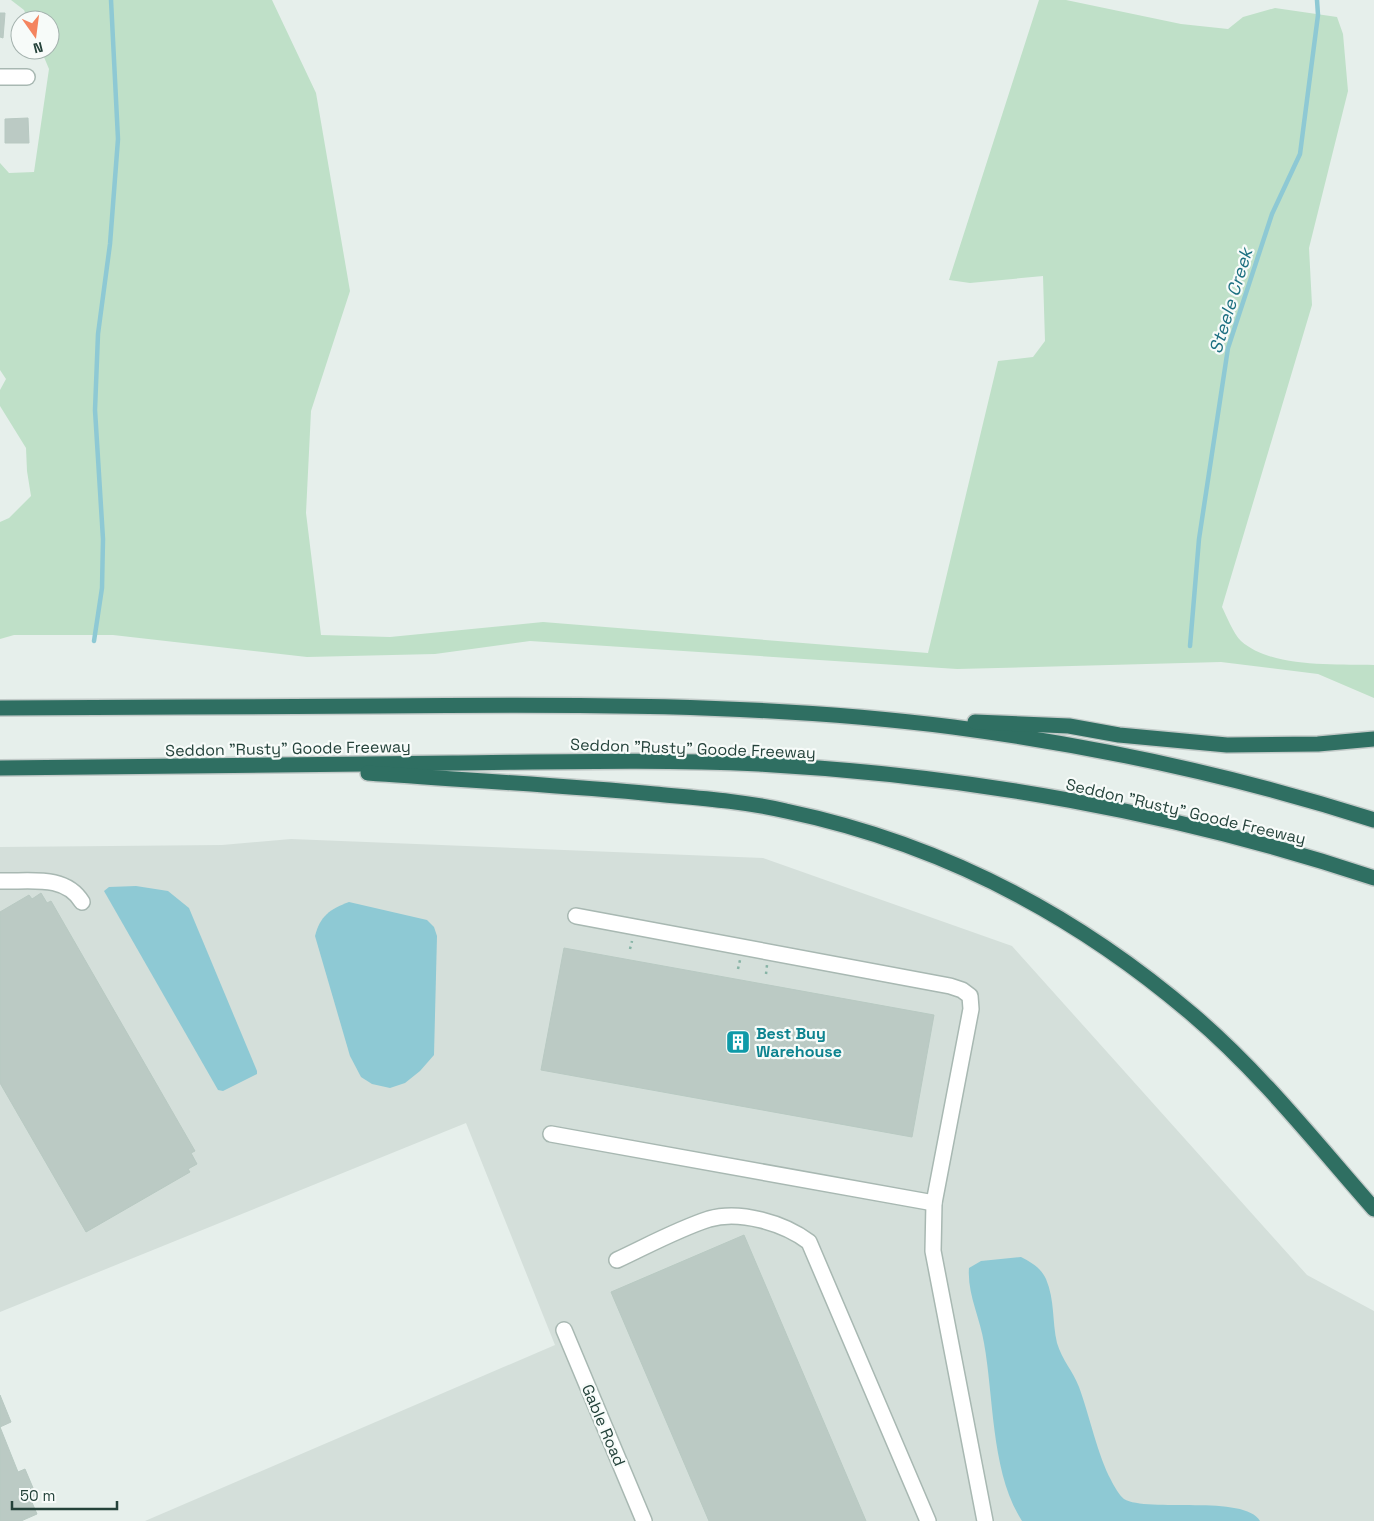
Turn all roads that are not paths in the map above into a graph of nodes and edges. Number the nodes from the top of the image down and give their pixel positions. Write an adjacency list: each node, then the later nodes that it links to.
1 (0, 77): 2 (street)
2 (27, 77)
3 (0, 708): 4 (highway)
4 (805, 713): 5 (highway); 8 (highway)
5 (1374, 739)
6 (269, 765): 7 (highway, Seddon "Rusty" Goode Freeway); 9 (highway, Seddon "Rusty" Goode Freeway); 15 (highway)
7 (0, 768)
8 (1374, 820)
9 (1374, 878)
10 (0, 881): 11 (street)
11 (82, 902)
12 (576, 916): 14 (street)
13 (551, 1134): 14 (street)
14 (934, 1203): 20 (street)
15 (1374, 1209)
16 (617, 1260): 19 (street)
17 (564, 1330): 18 (street, Gable Road)
18 (644, 1521)
19 (928, 1521)
20 (985, 1521)

